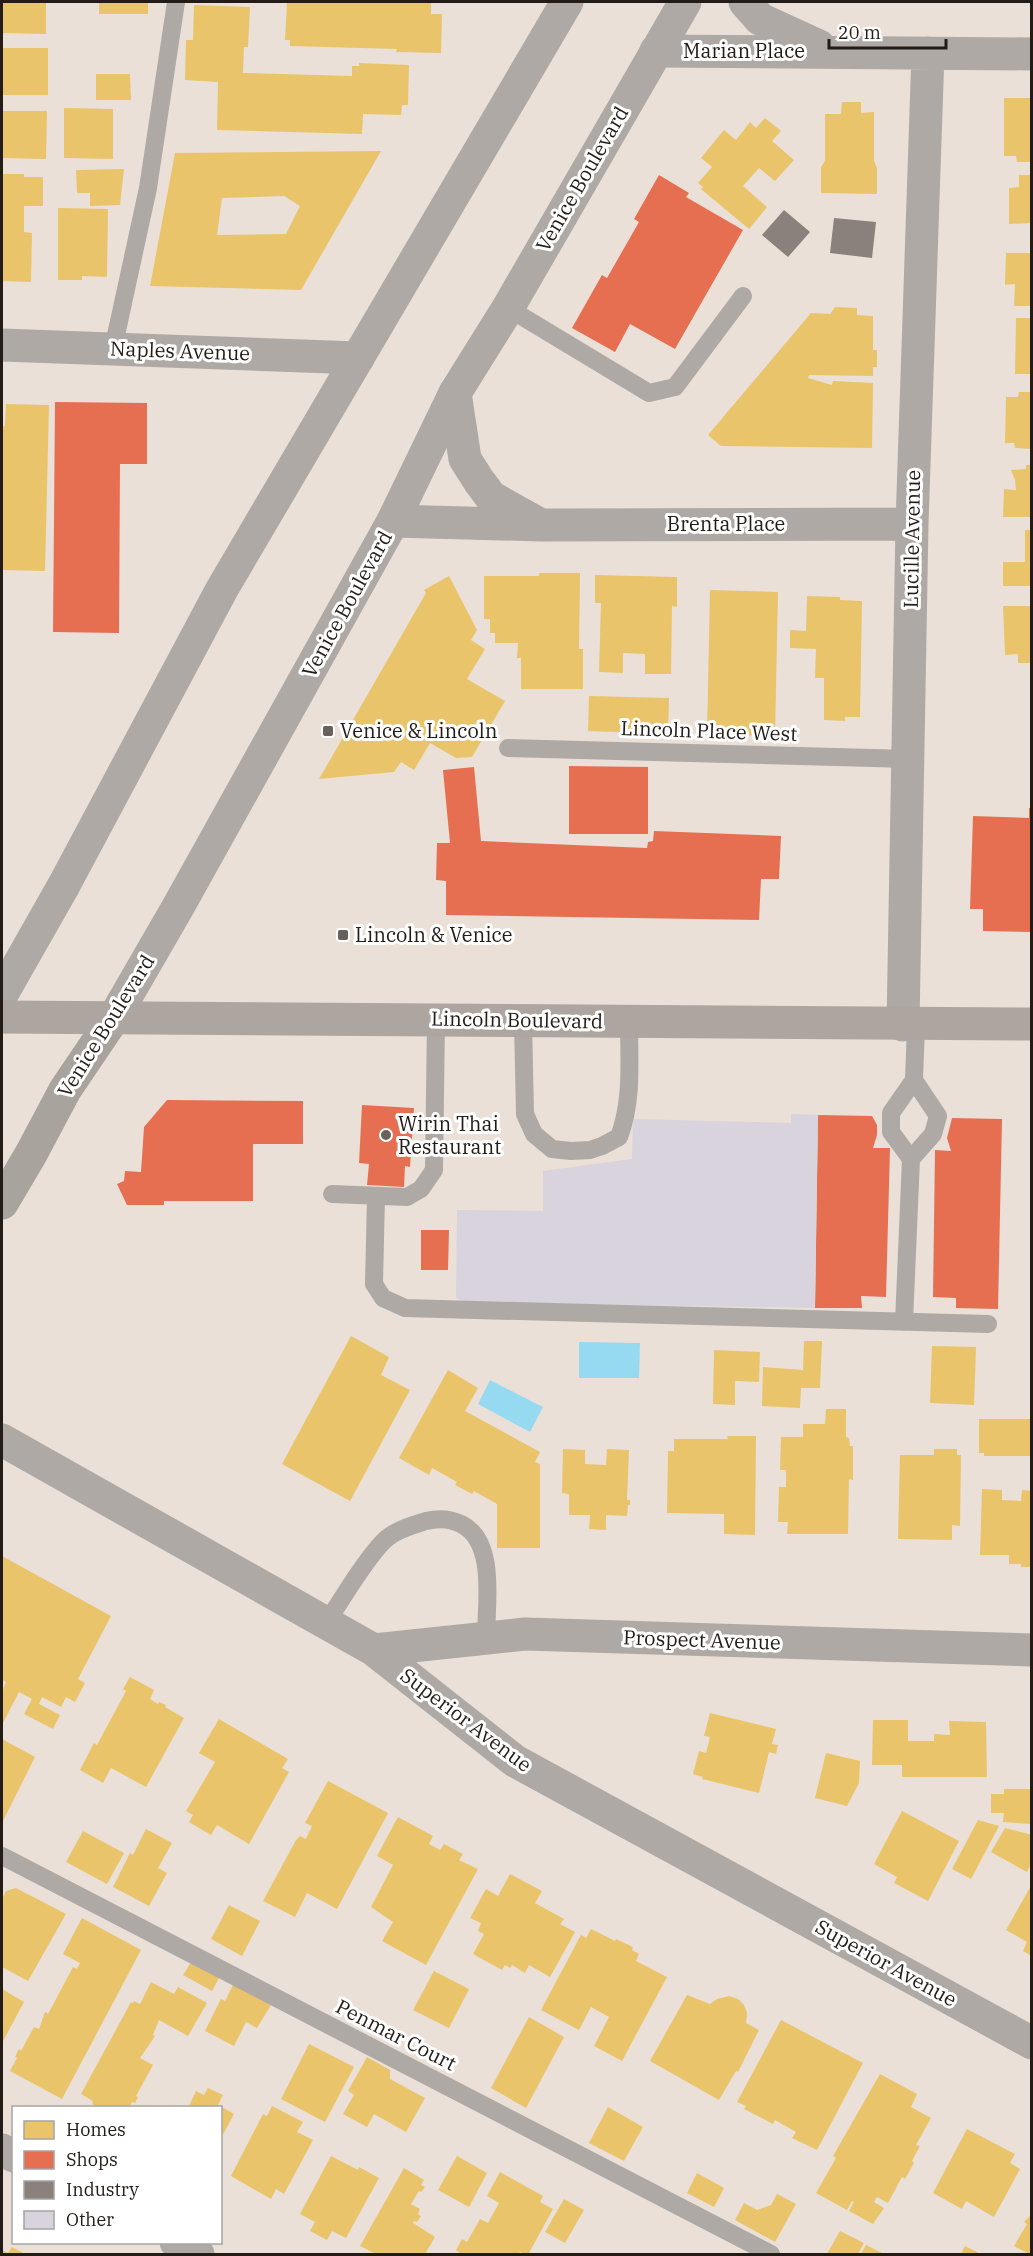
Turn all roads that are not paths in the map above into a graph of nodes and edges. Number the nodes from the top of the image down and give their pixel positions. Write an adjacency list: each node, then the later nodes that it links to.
1 (176, 2): 12 (lane)
2 (567, 2): 13 (main road)
3 (685, 2): 5 (main road, Venice Boulevard)
4 (745, 2): 6 (street, Marian Place)
5 (656, 51): 6 (street, Marian Place); 10 (main road, Venice Boulevard)
6 (832, 52): 7 (street, Marian Place)
7 (928, 53): 8 (street, Marian Place); 16 (street, Lucille Avenue)
8 (1032, 54)
9 (742, 296): 10 (lane)
10 (508, 308): 14 (main road, Venice Boulevard)
11 (2, 345): 12 (street, Naples Avenue)
12 (113, 349): 13 (street, Naples Avenue)
13 (358, 358): 20 (main road)
14 (455, 393): 15 (main road, Venice Boulevard); 17 (street, Brenta Place)
15 (393, 521): 17 (street, Brenta Place); 21 (main road, Venice Boulevard)
16 (912, 524): 17 (street, Brenta Place); 19 (street, Lucille Avenue)
17 (541, 525)
18 (508, 748): 19 (lane, Lincoln Place West)
19 (909, 759): 27 (street, Lucille Avenue)
20 (2, 994)
21 (115, 1016): 22 (highway, Lincoln Boulevard); 23 (highway, Lincoln Boulevard); 32 (main road, Venice Boulevard)
22 (2, 1017)
23 (436, 1019): 24 (highway, Lincoln Boulevard); 31 (lane)
24 (523, 1020): 25 (highway, Lincoln Boulevard); 25 (lane)
25 (629, 1021): 27 (highway, Lincoln Boulevard)
26 (1032, 1024): 27 (highway, Lincoln Boulevard)
27 (910, 1025): 28 (lane)
28 (914, 1080): 29 (lane); 29 (lane)
29 (911, 1159): 33 (lane)
30 (332, 1194): 31 (lane)
31 (376, 1196): 33 (lane)
32 (2, 1203)
33 (904, 1322): 34 (lane)
34 (988, 1324)
35 (2, 1440): 36 (street, Superior Avenue)
36 (326, 1623): 37 (lane); 38 (street, Superior Avenue)
37 (486, 1638): 38 (street, Prospect Avenue); 39 (street, Prospect Avenue)
38 (374, 1650): 41 (street, Superior Avenue)
39 (1032, 1650)
40 (2, 1856): 44 (lane, Penmar Court)
41 (1032, 2043)
42 (180, 2244): 43 (street)
43 (198, 2254)
44 (771, 2254)

